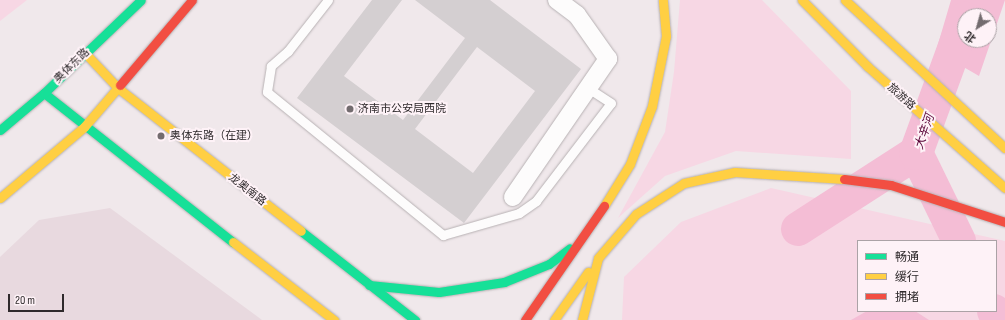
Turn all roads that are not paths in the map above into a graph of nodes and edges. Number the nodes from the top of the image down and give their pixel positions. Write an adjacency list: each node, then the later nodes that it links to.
1 (141, 0): 8 (main road, 奥体东路)
2 (192, 0): 9 (main road)
3 (328, 0): 10 (lane)
4 (557, 0): 10 (street)
5 (663, 0): 19 (main road)
6 (802, 0): 15 (main road, 旅游路)
7 (845, 0): 14 (main road)
8 (85, 53): 9 (main road, 龙奥南路); 11 (main road, 奥体东路)
9 (118, 88): 12 (main road); 21 (main road, 龙奥南路)
10 (588, 88): 16 (street)
11 (44, 93): 12 (main road); 13 (main road, 奥体东路)
12 (84, 127): 17 (main road); 22 (main road)
13 (0, 130)
14 (1005, 148)
15 (1003, 187)
16 (513, 197)
17 (0, 198)
18 (1005, 222): 20 (main road)
19 (582, 239): 21 (main road); 24 (main road)
20 (598, 258): 25 (main road); 26 (main road)
21 (369, 285): 23 (main road, 龙奥南路)
22 (334, 320)
23 (415, 320)
24 (525, 320)
25 (554, 320)
26 (582, 320)

